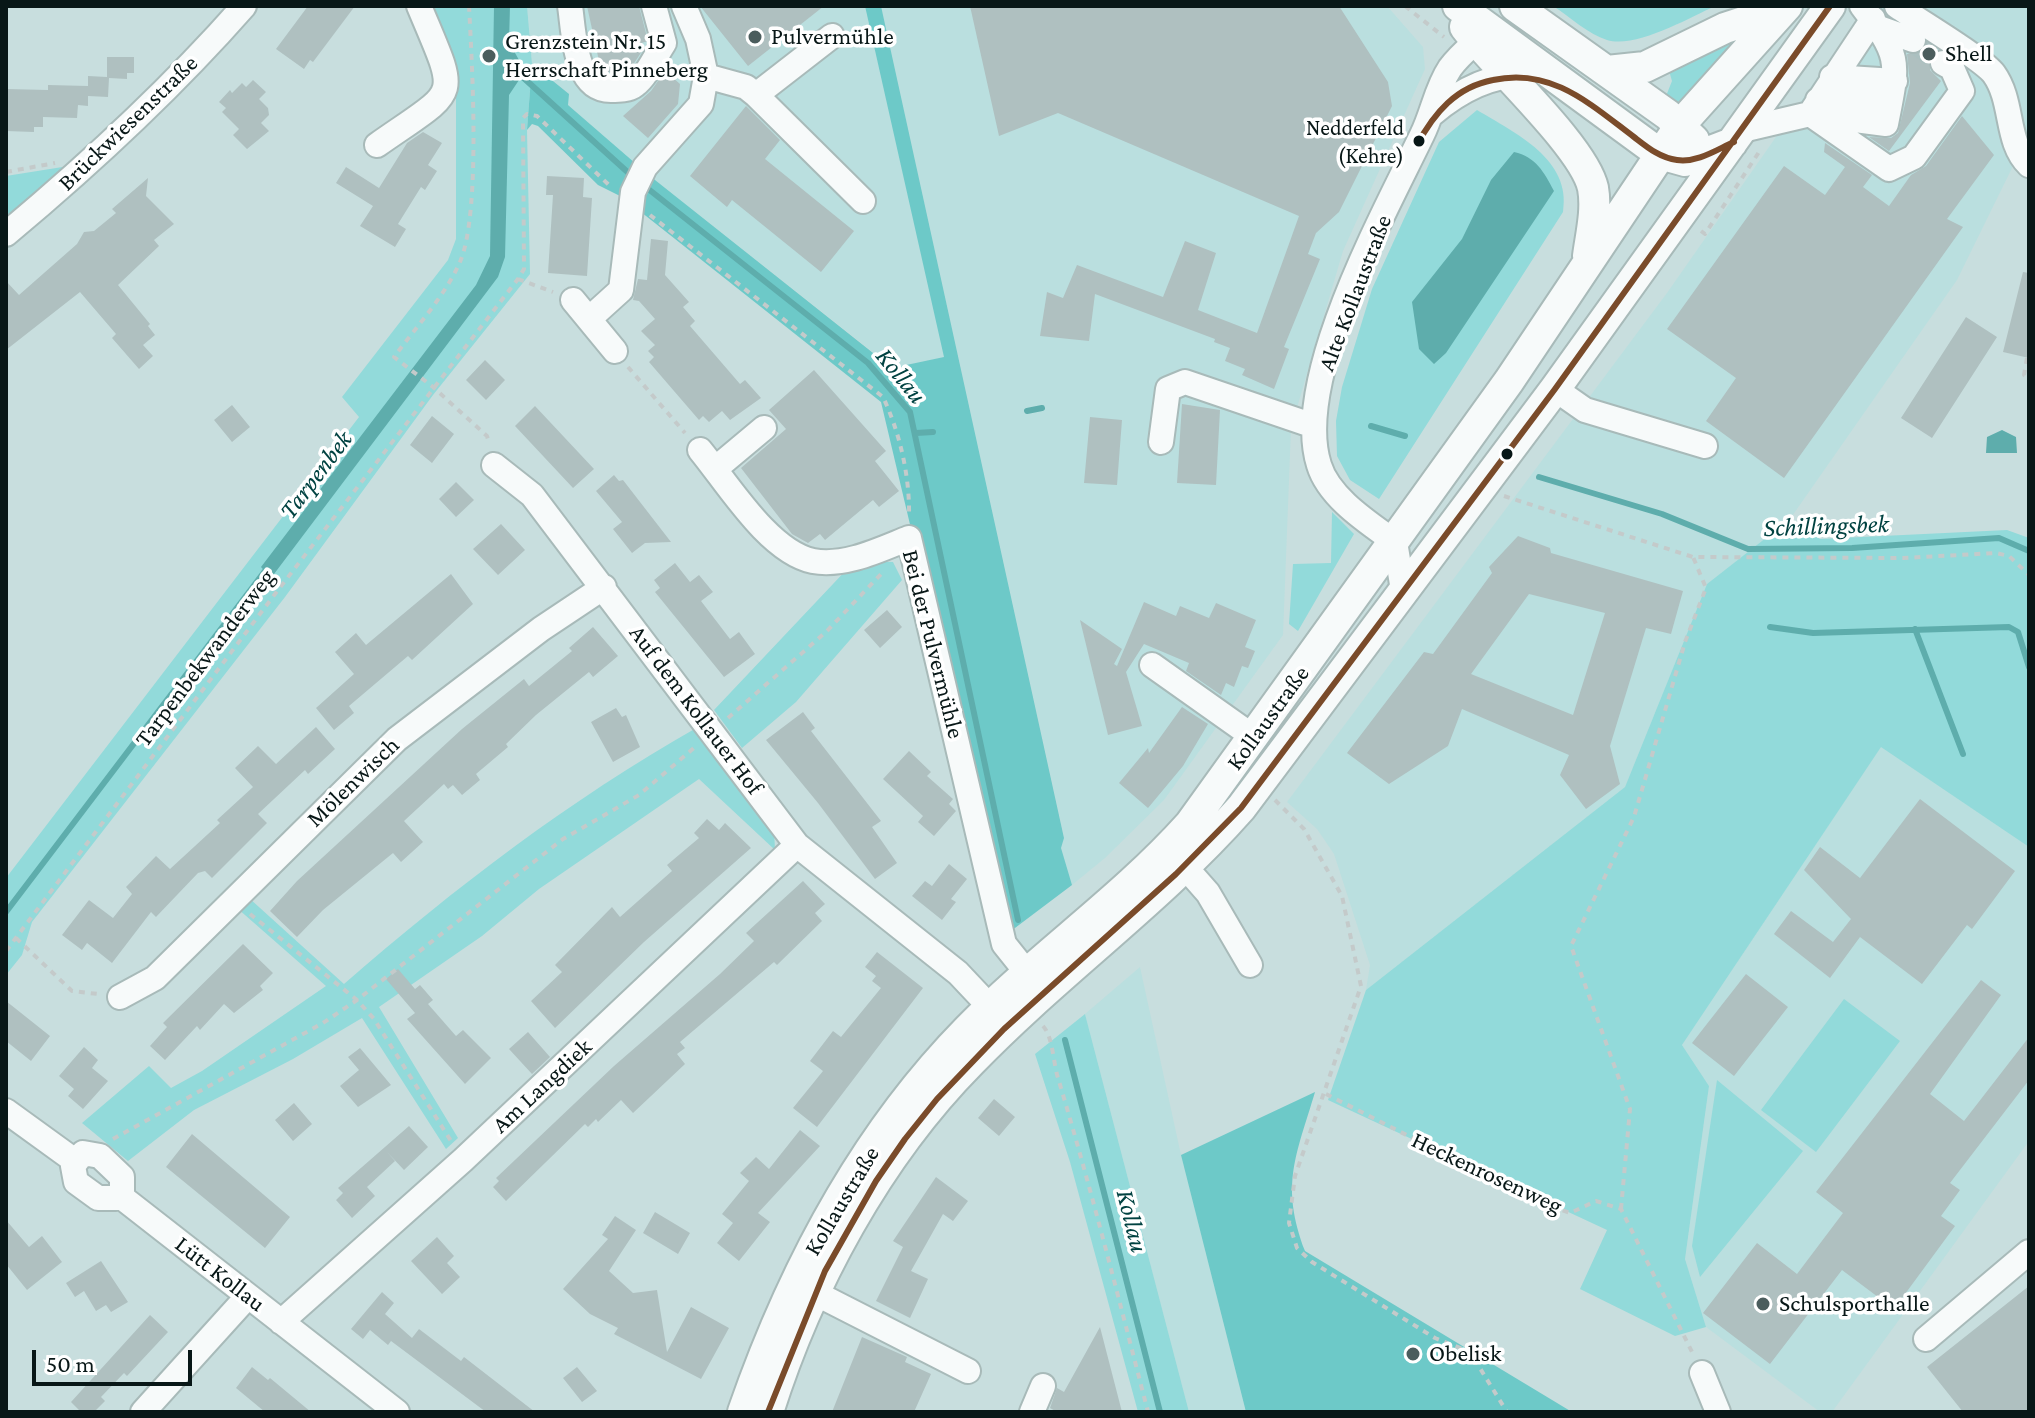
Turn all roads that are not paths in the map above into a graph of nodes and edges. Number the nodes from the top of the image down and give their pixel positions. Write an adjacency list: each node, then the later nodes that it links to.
1 (244, 6): 34 (street, Brückwiesenstraße)
2 (419, 6): 28 (street)
3 (570, 6): 4 (street)
4 (654, 6)
5 (684, 6): 18 (street)
6 (1449, 6): 14 (main road)
7 (1458, 6): 14 (main road)
8 (1830, 6): 27 (main road, Kollaustraße)
9 (1897, 6): 31 (street)
10 (1786, 7): 17 (main road); 26 (main road, Kollaustraße)
11 (1521, 10): 14 (main road, Alte Kollaustraße); 17 (main road)
12 (1872, 18): 15 (street); 20 (street); 22 (street)
13 (832, 36): 23 (street)
14 (1482, 36): 19 (main road); 21 (main road); 25 (street, Alte Kollaustraße)
15 (1913, 40)
16 (1943, 63): 24 (street)
17 (1607, 71): 26 (main road)
18 (706, 76): 23 (street); 36 (street)
19 (1506, 76): 21 (street, Alte Kollaustraße); 25 (street, Alte Kollaustraße); 35 (main road)
20 (1832, 77): 22 (street); 24 (street)
21 (1555, 80): 29 (main road)
22 (1892, 92): 24 (street)
23 (756, 95): 33 (street)
24 (1814, 107): 27 (street)
25 (1432, 114): 38 (street, Alte Kollaustraße)
26 (1681, 124): 29 (main road, Kollaustraße); 30 (main road)
27 (1738, 136): 30 (main road); 32 (main road, Kollaustraße)
28 (377, 145)
29 (1660, 154): 30 (main road); 35 (main road, Kollaustraße)
30 (1697, 158): 32 (main road)
31 (2029, 165)
32 (1694, 198): 37 (main road, Kollaustraße)
33 (863, 201)
34 (6, 234)
35 (1586, 266): 43 (main road, Kollaustraße)
36 (615, 351)
37 (1555, 389): 41 (street); 45 (main road, Kollaustraße)
38 (1314, 426): 40 (street); 43 (street, Alte Kollaustraße)
39 (764, 428): 51 (street, Bei der Pulvermühle)
40 (1161, 442)
41 (1705, 446)
42 (494, 465): 44 (street, Auf dem Kollauer Hof)
43 (1395, 542): 45 (street); 47 (main road, Kollaustraße)
44 (604, 587): 48 (street, Auf dem Kollauer Hof); 52 (street, Mölenwisch)
45 (1403, 590): 49 (main road, Kollaustraße)
46 (1152, 665): 47 (street)
47 (1255, 738): 51 (main road, Kollaustraße)
48 (797, 845): 53 (street, Auf dem Kollauer Hof); 60 (street, Am Langdiek)
49 (1186, 868): 50 (street); 58 (main road, Kollaustraße)
50 (1250, 965)
51 (1028, 974): 53 (main road, Kollaustraße)
52 (120, 997)
53 (991, 1008): 66 (main road, Kollaustraße)
54 (6, 1111): 55 (street, Lütt Kollau)
55 (75, 1161): 56 (street, Lütt Kollau); 56 (street)
56 (119, 1195): 59 (street, Lütt Kollau)
57 (2029, 1252): 61 (street)
58 (815, 1293): 62 (street); 67 (main road, Kollaustraße)
59 (248, 1296): 60 (street, Lütt Kollau); 64 (street)
60 (281, 1322): 65 (street, Lütt Kollau)
61 (1926, 1339)
62 (968, 1371)
63 (1043, 1386): 68 (street)
64 (143, 1412)
65 (397, 1412)
66 (743, 1412)
67 (768, 1412)
68 (1032, 1412)

